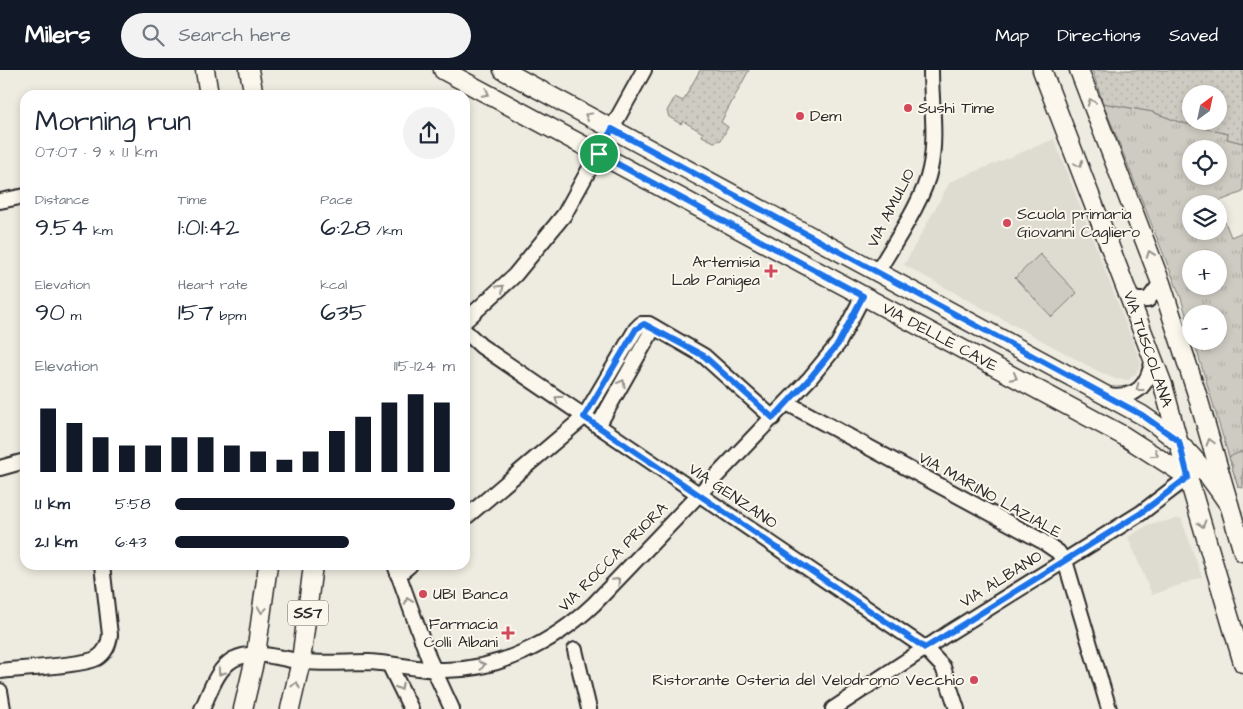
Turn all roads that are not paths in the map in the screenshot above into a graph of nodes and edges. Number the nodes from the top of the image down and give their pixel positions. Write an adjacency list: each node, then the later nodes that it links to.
1 (205, 70): 9 (main road)
2 (249, 70): 10 (main road)
3 (443, 70): 12 (main road, VIA DELLE CAVE, one-way to 12)
4 (644, 70): 11 (street)
5 (931, 70): 15 (street, VIA AMULIO)
6 (1042, 70): 18 (main road, VIA TUSCOLANA, one-way to 18)
7 (1079, 70): 16 (main road, VIA TUSCOLANA, one-way to 7)
8 (507, 71): 11 (main road, VIA DELLE CAVE, one-way to 8)
9 (208, 90)
10 (253, 90)
11 (612, 129): 12 (street); 15 (main road, VIA DELLE CAVE)
12 (599, 154): 17 (main road, VIA DELLE CAVE); 19 (street, one-way to 12)
13 (20, 197): 14 (street)
14 (0, 201)
15 (878, 272): 17 (main road); 23 (main road, VIA DELLE CAVE)
16 (1161, 283): 18 (street); 34 (main road, VIA TUSCOLANA, one-way to 16)
17 (863, 296): 24 (street, VIA ROCCA PRIORA); 32 (main road, VIA DELLE CAVE, one-way to 32)
18 (1130, 296): 22 (main road, VIA TUSCOLANA)
19 (470, 316)
20 (654, 327): 25 (street); 26 (street); 27 (street, one-way to 20)
21 (470, 336): 25 (street, VIA GENZANO, one-way to 21)
22 (1153, 357): 23 (street, one-way to 23); 28 (main road, VIA TUSCOLANA)
23 (1106, 395): 28 (main road, VIA DELLE CAVE)
24 (787, 403): 26 (street, VIA ROCCA PRIORA); 37 (street, VIA MARINO LAZIALE)
25 (584, 417): 27 (street, VIA GENZANO); 35 (street)
26 (773, 418): 33 (street, VIA ROCCA PRIORA)
27 (598, 426): 33 (street, VIA GENZANO)
28 (1179, 441): 30 (main road); 32 (main road, VIA TUSCOLANA)
29 (20, 462): 31 (street)
30 (1202, 466): 32 (street, VIA ALBANO); 34 (main road)
31 (0, 468)
32 (1188, 477): 37 (street, VIA ALBANO); 46 (main road, VIA TUSCOLANA, one-way to 46)
33 (700, 495): 42 (street, VIA GENZANO); 48 (street, VIA ROCCA PRIORA, one-way to 33)
34 (1229, 505): 36 (main road, VIA TUSCOLANA)
35 (470, 514)
36 (1243, 552)
37 (1064, 560): 42 (street, VIA ALBANO); 60 (street, VIA MARINO LAZIALE)
38 (103, 570): 49 (street)
39 (267, 570): 44 (main road, SS7, one-way to 44)
40 (312, 570): 45 (main road, SS7)
41 (397, 570): 48 (street, one-way to 41)
42 (925, 648): 58 (street, VIA ALBANO); 59 (street, VIA GENZANO)
43 (575, 650): 57 (street)
44 (256, 654): 45 (street, VIA ROCCA PRIORA); 52 (street, one-way to 52); 53 (main road, SS7)
45 (301, 661): 47 (street, VIA ROCCA PRIORA); 54 (main road, SS7, one-way to 45)
46 (1243, 663)
47 (389, 664): 48 (street, VIA ROCCA PRIORA); 55 (street, one-way to 55)
48 (434, 670): 56 (street)
49 (0, 671)
50 (0, 690): 51 (street)
51 (3, 709)
52 (202, 709)
53 (243, 709)
54 (290, 709)
55 (411, 709)
56 (452, 709)
57 (589, 709)
58 (833, 709)
59 (957, 709)
60 (1109, 709)

